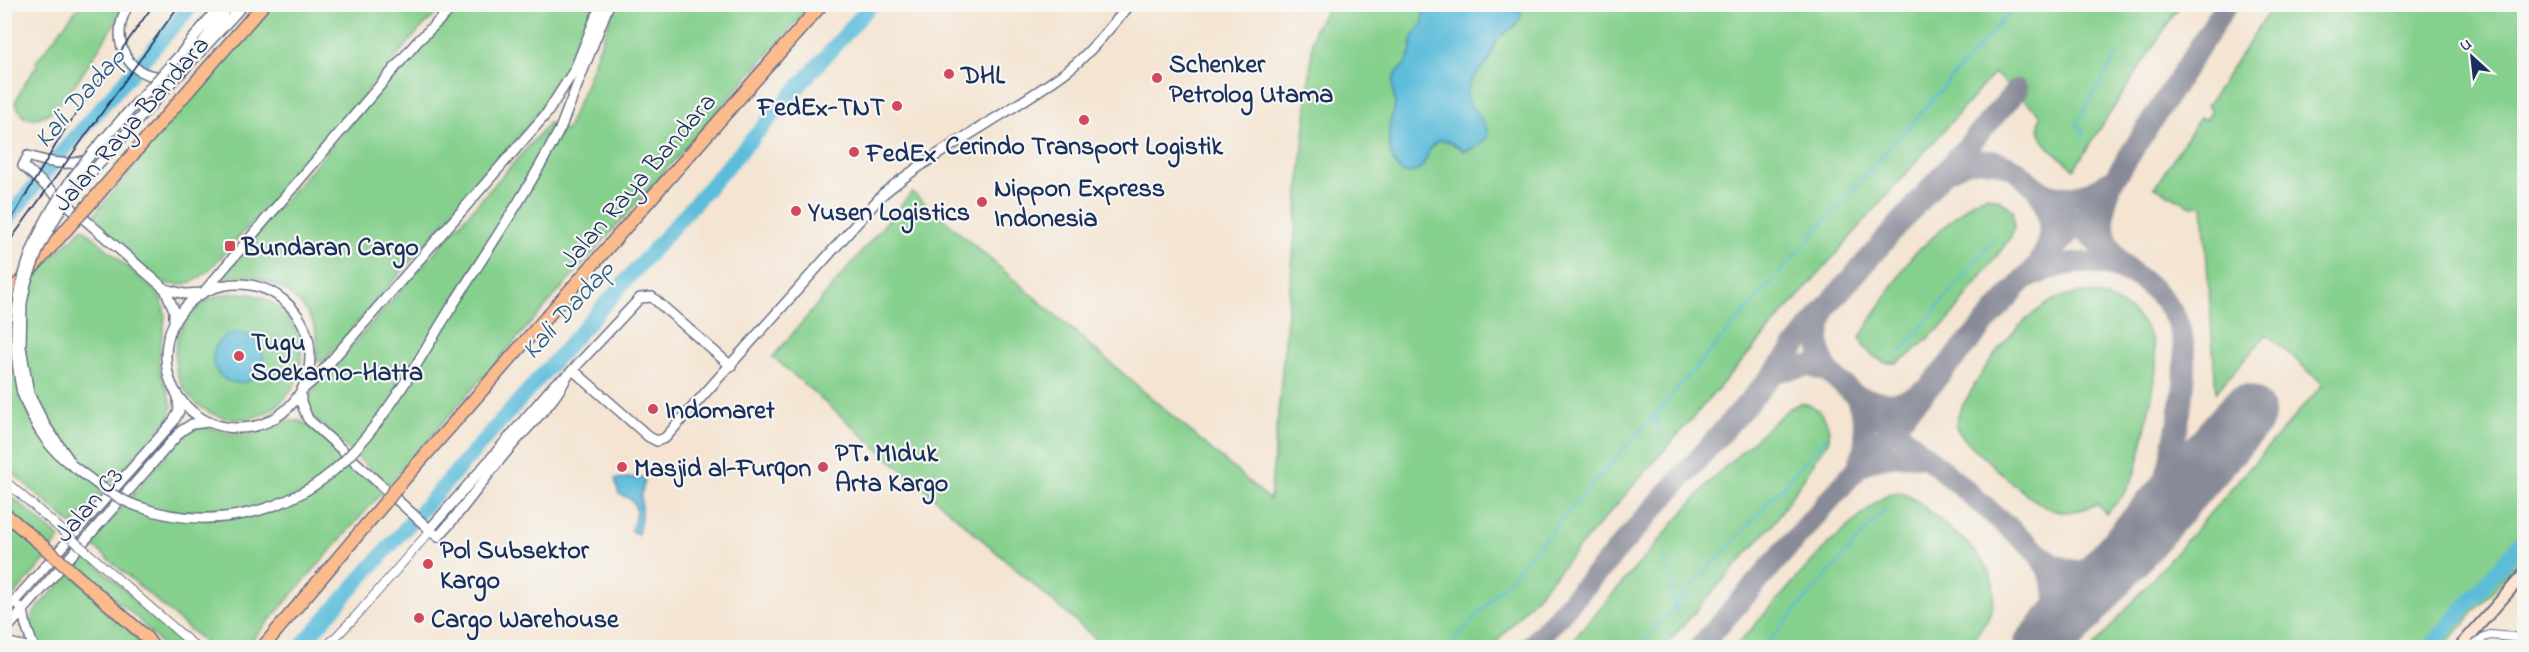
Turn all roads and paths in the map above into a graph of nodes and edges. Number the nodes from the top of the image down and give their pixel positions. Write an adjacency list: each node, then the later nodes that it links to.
1 (129, 4): 11 (street)
2 (221, 4): 23 (street, bridge)
3 (230, 4): 23 (street, Jalan Raya Bandara, bridge)
4 (244, 4): 11 (street, Jalan Raya Bandara)
5 (264, 4): 14 (main road, Jalan Raya Bandara, bridge)
6 (456, 4): 13 (street)
7 (601, 4): 18 (street)
8 (609, 4): 23 (street, Jalan Raya Bandara, bridge)
9 (822, 4): 39 (main road, Jalan Raya Bandara, bridge)
10 (1131, 4): 16 (street)
11 (183, 71): 12 (street, Jalan Raya Bandara)
12 (165, 289): 13 (street); 15 (street)
13 (203, 293): 15 (street); 18 (street)
14 (4, 300)
15 (174, 322): 19 (street)
16 (731, 366): 17 (street); 17 (street)
17 (570, 373): 26 (street)
18 (302, 391): 20 (street); 21 (street)
19 (176, 393): 22 (street); 28 (street, Jalan C3)
20 (280, 415): 21 (street); 22 (street)
21 (308, 419): 26 (street)
22 (212, 423): 29 (street, Jalan C3)
23 (73, 466)
24 (4, 480): 38 (street, bridge)
25 (4, 513): 31 (main road, bridge)
26 (433, 532): 40 (street)
27 (2524, 574): 41 (main road)
28 (9, 603): 29 (street); 30 (street, Jalan C3)
29 (23, 610): 32 (street, Jalan C3); 35 (street)
30 (4, 613)
31 (128, 622): 36 (street); 37 (main road)
32 (4, 632)
33 (2524, 638): 42 (street)
34 (4, 642): 35 (street)
35 (32, 648)
36 (149, 648)
37 (154, 648)
38 (197, 648)
39 (262, 648)
40 (325, 648)
41 (2459, 648)
42 (2472, 648)

